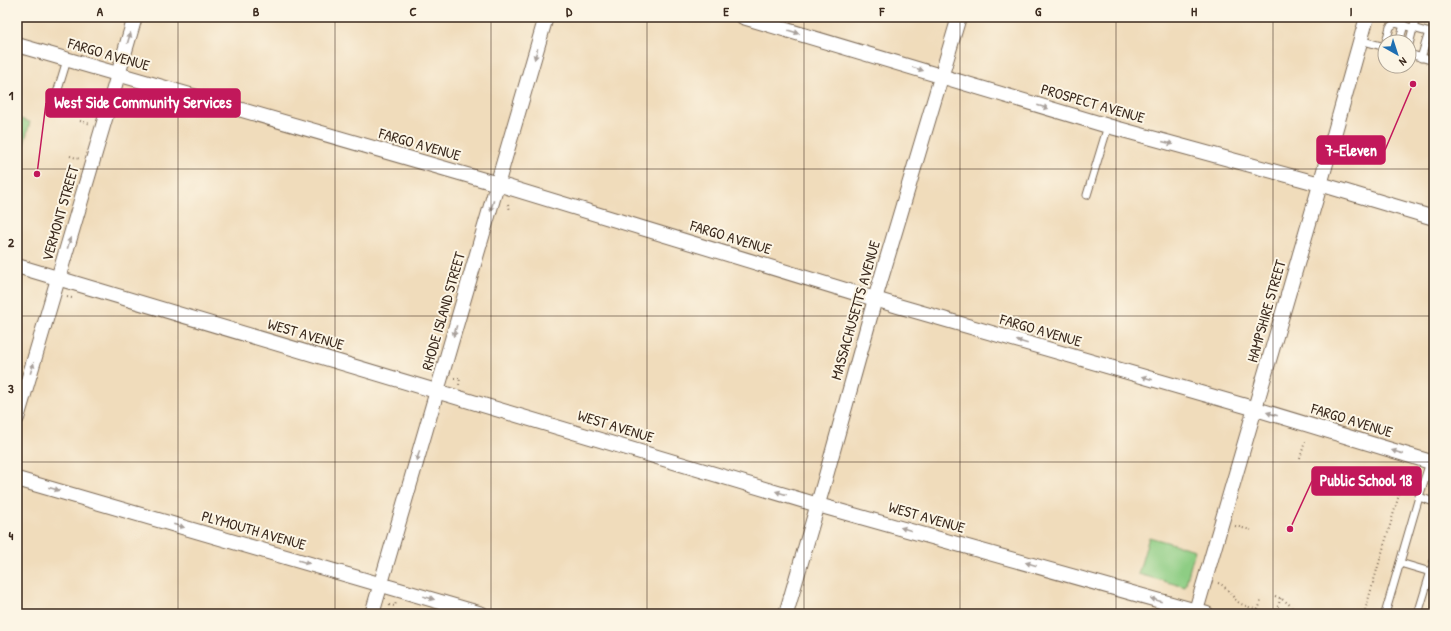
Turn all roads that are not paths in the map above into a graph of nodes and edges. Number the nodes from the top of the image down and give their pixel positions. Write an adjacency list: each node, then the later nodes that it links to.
1 (135, 17): 20 (street, VERMONT STREET, one-way to 1)
2 (546, 17): 24 (street, RHODE ISLAND STREET, one-way to 24)
3 (743, 17): 21 (street, PROSPECT AVENUE, one-way to 21)
4 (959, 17): 21 (street, MASSACHUSETTS AVENUE)
5 (1367, 17): 13 (street, HAMPSHIRE STREET)
6 (1416, 17): 8 (lane)
7 (1404, 25): 8 (lane); 10 (lane); 11 (lane)
8 (1413, 28): 9 (lane); 12 (lane)
9 (1431, 33): 17 (lane)
10 (1388, 34)
11 (1401, 34)
12 (1412, 34)
13 (1360, 40): 14 (lane); 25 (street, HAMPSHIRE STREET)
14 (1377, 43)
15 (17, 46): 19 (street, FARGO AVENUE)
16 (1417, 56): 17 (lane)
17 (1422, 58): 18 (lane)
18 (1434, 59)
19 (67, 60): 20 (street, FARGO AVENUE); 22 (lane)
20 (118, 74): 24 (street, FARGO AVENUE); 29 (street, VERMONT STREET, one-way to 20)
21 (942, 76): 23 (street, PROSPECT AVENUE, one-way to 23); 30 (street, MASSACHUSETTS AVENUE)
22 (53, 106)
23 (1108, 126): 25 (street, PROSPECT AVENUE, one-way to 25); 26 (lane)
24 (498, 184): 30 (street, FARGO AVENUE); 31 (street, RHODE ISLAND STREET, one-way to 31)
25 (1320, 184): 27 (street, PROSPECT AVENUE); 32 (street, HAMPSHIRE STREET)
26 (1087, 195)
27 (1434, 218)
28 (17, 266): 29 (street, WEST AVENUE)
29 (58, 278): 31 (street, WEST AVENUE); 33 (street, VERMONT STREET, one-way to 29)
30 (875, 299): 32 (street, FARGO AVENUE, one-way to 30); 38 (street, MASSACHUSETTS AVENUE)
31 (437, 391): 38 (street, WEST AVENUE, one-way to 31); 42 (street, RHODE ISLAND STREET, one-way to 42)
32 (1256, 409): 34 (street, FARGO AVENUE, one-way to 32); 44 (street, HAMPSHIRE STREET)
33 (17, 418)
34 (1432, 462): 36 (lane)
35 (17, 479): 42 (street, PLYMOUTH AVENUE, one-way to 42)
36 (1419, 497): 37 (lane); 40 (lane)
37 (1434, 502)
38 (818, 504): 44 (street, WEST AVENUE, one-way to 38); 47 (street, MASSACHUSETTS AVENUE)
39 (1434, 561): 41 (lane)
40 (1400, 563): 41 (lane); 48 (lane)
41 (1432, 573): 49 (lane)
42 (381, 584): 43 (street, PLYMOUTH AVENUE, one-way to 43); 45 (street, RHODE ISLAND STREET)
43 (466, 612): 46 (street, PLYMOUTH AVENUE)
44 (1199, 613)
45 (372, 614)
46 (482, 614)
47 (786, 614)
48 (1385, 614)
49 (1418, 614)

